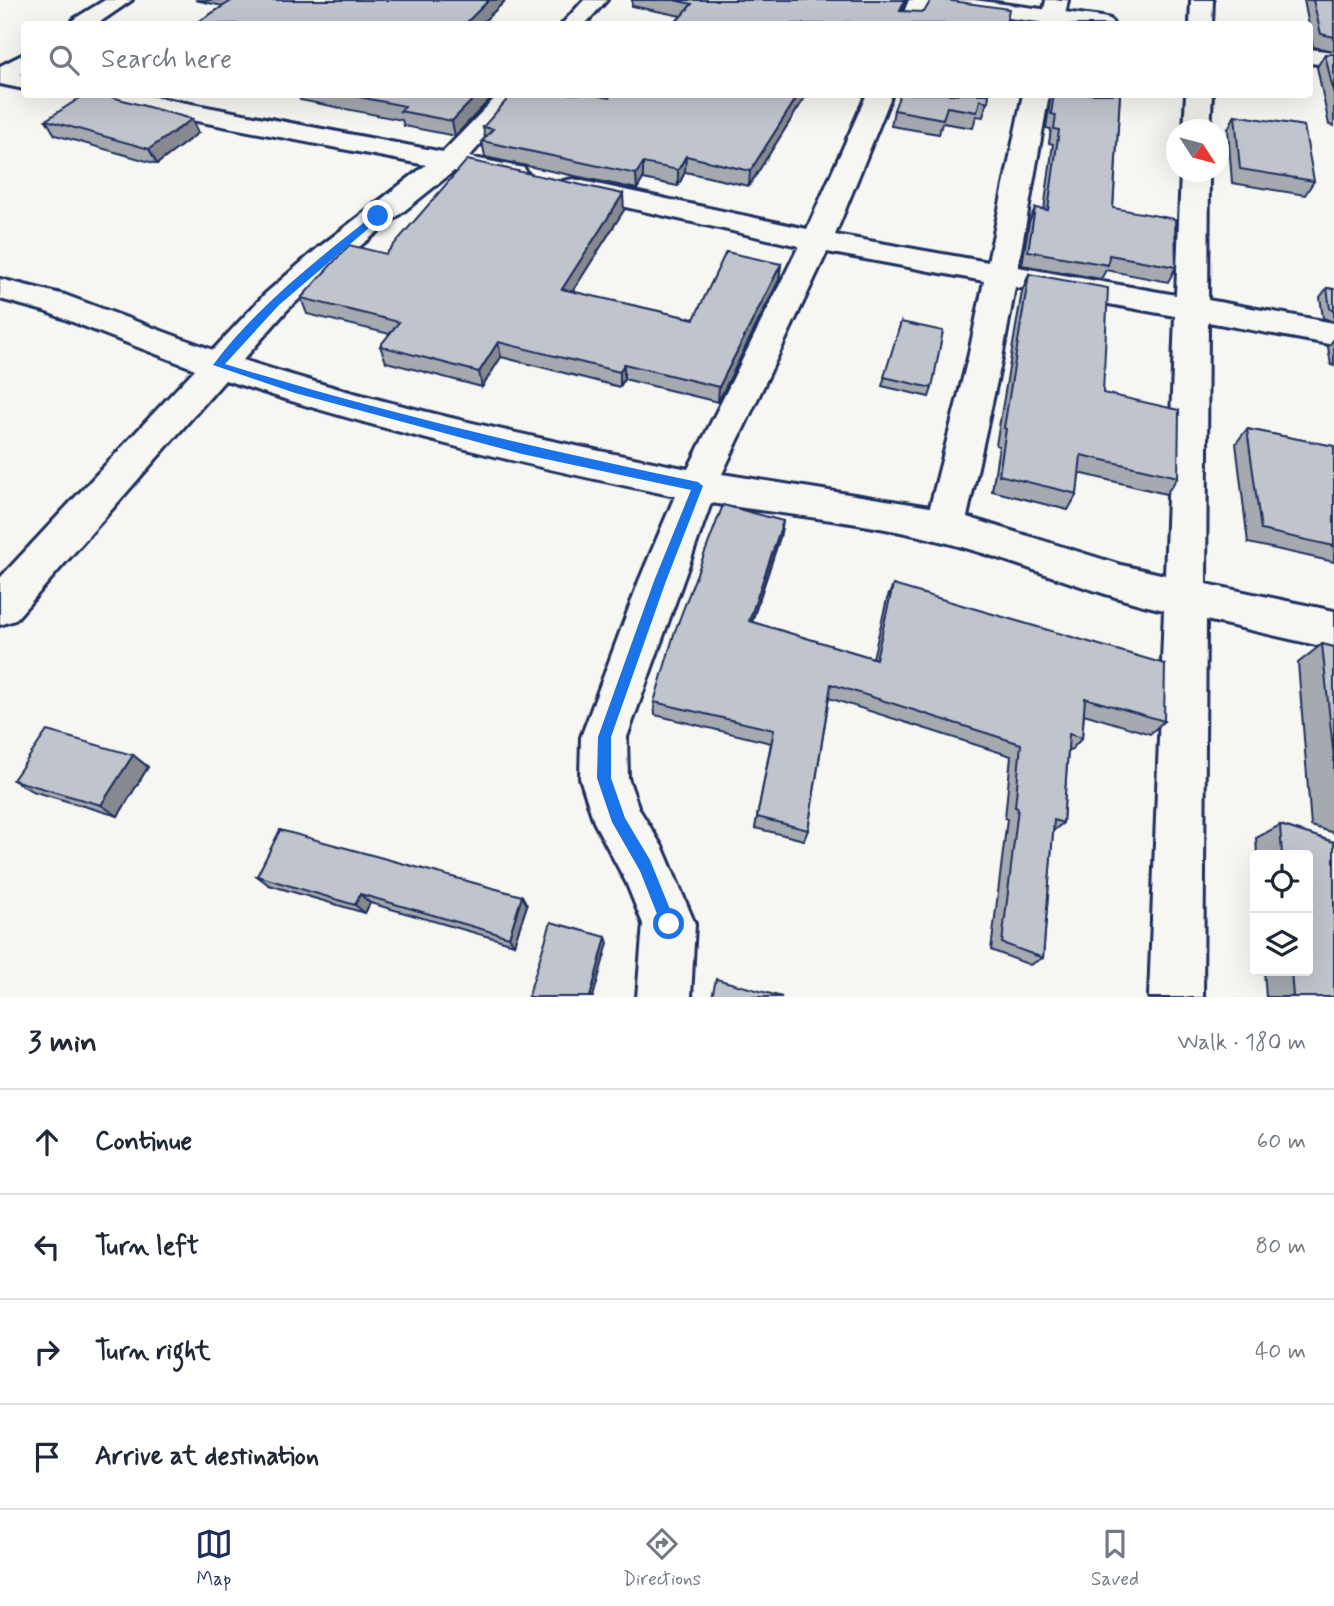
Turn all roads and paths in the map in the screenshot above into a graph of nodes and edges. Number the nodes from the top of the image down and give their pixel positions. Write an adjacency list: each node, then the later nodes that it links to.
1 (121, 0): 6 (street)
2 (596, 0): 7 (street)
3 (922, 0): 5 (street); 8 (street)
4 (1202, 0): 10 (street)
5 (1054, 14): 9 (street)
6 (87, 21)
7 (576, 21)
8 (912, 21)
9 (1088, 21)
10 (1201, 21)
11 (1313, 56): 12 (street)
12 (1334, 59)
13 (21, 63): 14 (street)
14 (0, 77): 15 (street)
15 (21, 81)
16 (118, 98): 22 (street)
17 (509, 98): 22 (street)
18 (878, 98): 24 (street)
19 (1035, 98): 25 (street)
20 (1199, 98): 21 (street)
21 (1198, 119)
22 (450, 160): 24 (street); 29 (street)
23 (1195, 182): 27 (street)
24 (817, 241): 25 (street); 30 (street)
25 (1002, 276): 27 (street); 31 (street)
26 (0, 289): 29 (street)
27 (1190, 306): 28 (street); 32 (street)
28 (1334, 334)
29 (218, 365): 30 (street); 33 (street)
30 (698, 486): 31 (street); 35 (street)
31 (945, 526): 32 (street)
32 (1186, 596): 34 (street); 36 (street)
33 (0, 607)
34 (1334, 630)
35 (664, 997)
36 (1176, 997)

